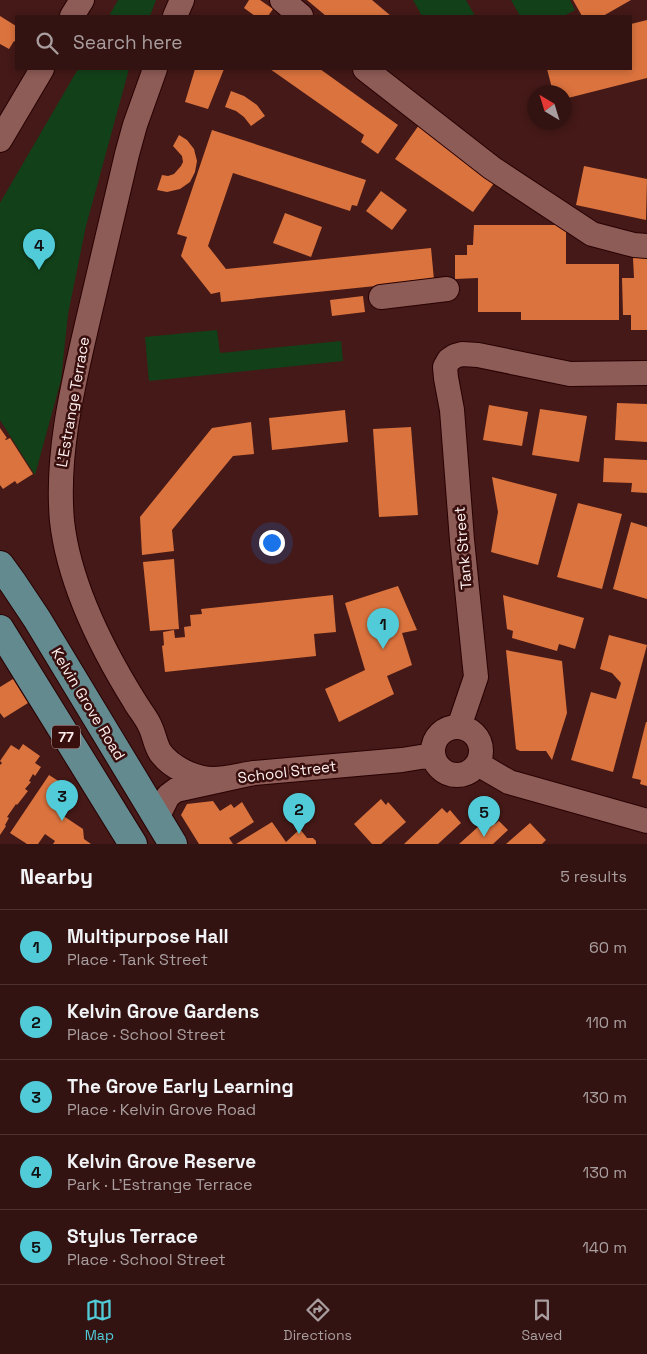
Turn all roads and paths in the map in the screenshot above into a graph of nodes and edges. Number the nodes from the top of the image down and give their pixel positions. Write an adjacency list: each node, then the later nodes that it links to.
1 (82, 0): 4 (street)
2 (182, 0): 5 (street)
3 (282, 0): 6 (street)
4 (73, 15)
5 (175, 15)
6 (300, 15)
7 (41, 70): 10 (street)
8 (155, 70): 20 (street, L'Estrange Terrace)
9 (366, 70): 11 (street)
10 (0, 140)
11 (647, 246)
12 (447, 289): 13 (street)
13 (381, 297)
14 (647, 373): 17 (street, Tank Street)
15 (0, 566): 21 (main road, Kelvin Grove Road / 77)
16 (0, 629): 23 (main road, 77)
17 (459, 727): 18 (street); 19 (street)
18 (433, 755): 19 (street); 20 (street, School Street)
19 (478, 764): 22 (street)
20 (254, 774): 21 (street, School Street)
21 (156, 818): 24 (main road, Kelvin Grove Road / 77)
22 (647, 821)
23 (133, 844)
24 (173, 844)

